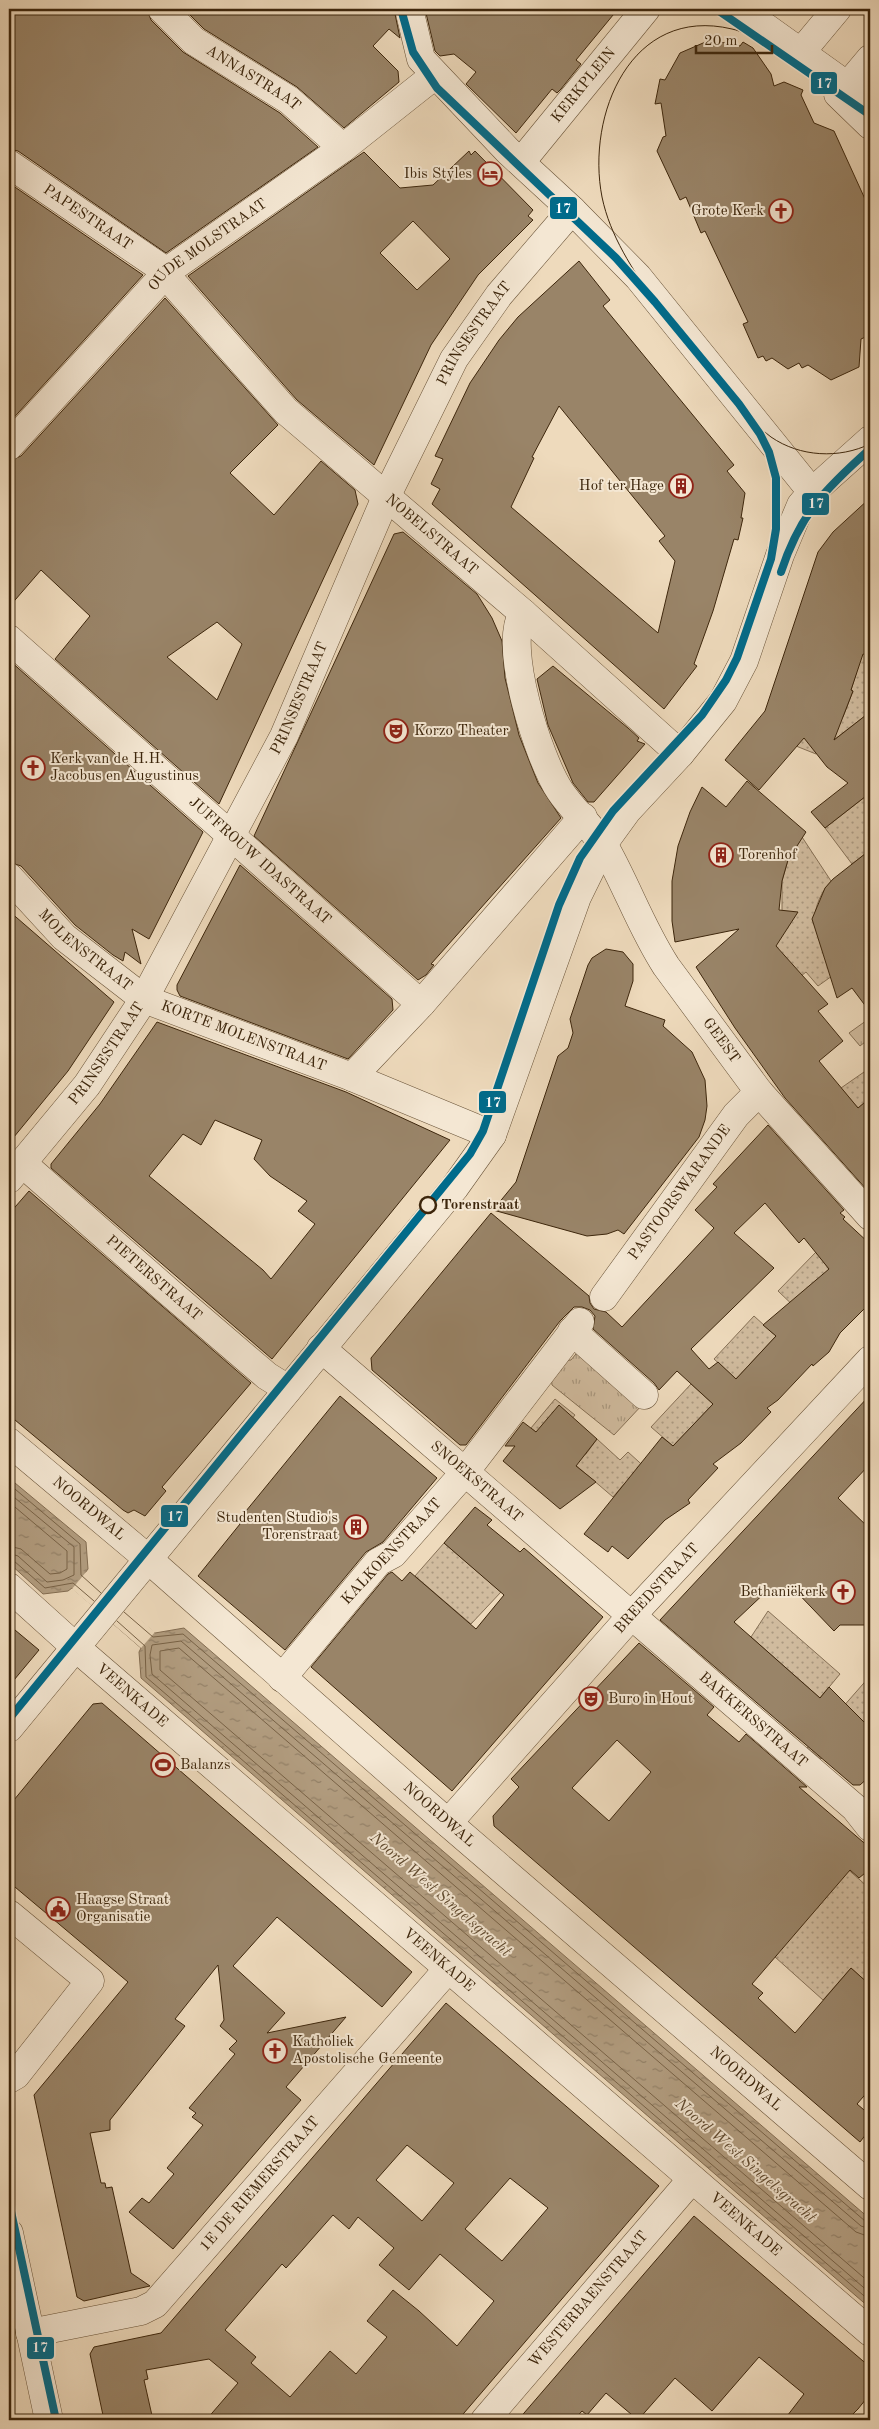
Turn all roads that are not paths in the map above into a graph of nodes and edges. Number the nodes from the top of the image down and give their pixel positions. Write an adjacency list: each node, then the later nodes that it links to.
1 (162, 9): 12 (street, ANNASTRAAT)
2 (409, 9): 8 (street)
3 (646, 9): 13 (street, KERKPLEIN)
4 (740, 9): 6 (street)
5 (837, 9): 6 (street)
6 (802, 51): 9 (street); 11 (street)
7 (870, 59): 9 (street)
8 (435, 75): 12 (street, OUDE MOLSTRAAT); 13 (street)
9 (849, 84): 10 (street)
10 (870, 102)
11 (870, 125)
12 (343, 148): 16 (street, OUDE MOLSTRAAT)
13 (521, 162): 15 (street)
14 (9, 164): 16 (street, PAPESTRAAT)
15 (572, 210): 19 (street); 20 (street, PRINSESTRAAT)
16 (163, 274): 18 (street, OUDE MOLSTRAAT); 20 (street, NOBELSTRAAT)
17 (870, 440): 19 (street)
18 (9, 446)
19 (812, 492): 23 (street)
20 (386, 497): 21 (street, NOBELSTRAAT); 25 (street, PRINSESTRAAT)
21 (524, 613): 23 (street, NOBELSTRAAT); 24 (street)
22 (9, 639): 25 (street, JUFFROUW IDASTRAAT)
23 (680, 754): 26 (street)
24 (577, 811): 26 (street); 29 (street)
25 (230, 836): 28 (street, PRINSESTRAAT); 29 (street, JUFFROUW IDASTRAAT)
26 (603, 844): 31 (street, GEEST); 32 (street)
27 (9, 877): 28 (street, MOLENSTRAAT)
28 (144, 1000): 30 (street, KORTE MOLENSTRAAT); 33 (street, PRINSESTRAAT)
29 (421, 1004): 30 (street)
30 (347, 1075): 32 (street)
31 (759, 1092): 34 (street, GEEST); 35 (street, PASTOORSWARANDE)
32 (492, 1135): 36 (street)
33 (16, 1171): 38 (street, PIETERSTRAAT)
34 (870, 1216)
35 (604, 1297)
36 (321, 1348): 38 (street); 41 (street, SNOEKSTRAAT)
37 (870, 1360): 44 (street, BREEDSTRAAT)
38 (278, 1383): 42 (street)
39 (644, 1395): 41 (street)
40 (9, 1442): 42 (street, NOORDWAL)
41 (465, 1472): 44 (street, SNOEKSTRAAT); 46 (street, KALKOENSTRAAT)
42 (148, 1560): 45 (street); 46 (street, NOORDWAL)
43 (9, 1587): 45 (street, VEENKADE)
44 (632, 1615): 48 (street, BAKKERSSTRAAT); 49 (street, BREEDSTRAAT)
45 (70, 1642): 47 (street); 51 (street, VEENKADE)
46 (282, 1678): 49 (street, NOORDWAL)
47 (9, 1728)
48 (865, 1809)
49 (448, 1823): 54 (street, NOORDWAL)
50 (9, 1914): 52 (street)
51 (448, 1969): 53 (street, VEENKADE); 57 (street, 1E DE RIEMERSTRAAT)
52 (9, 2080)
53 (692, 2179): 56 (street, VEENKADE); 59 (street, WESTERBAENSTRAAT)
54 (870, 2186)
55 (9, 2233): 57 (street)
56 (870, 2332)
57 (30, 2333): 58 (street)
58 (49, 2420)
59 (485, 2420)

